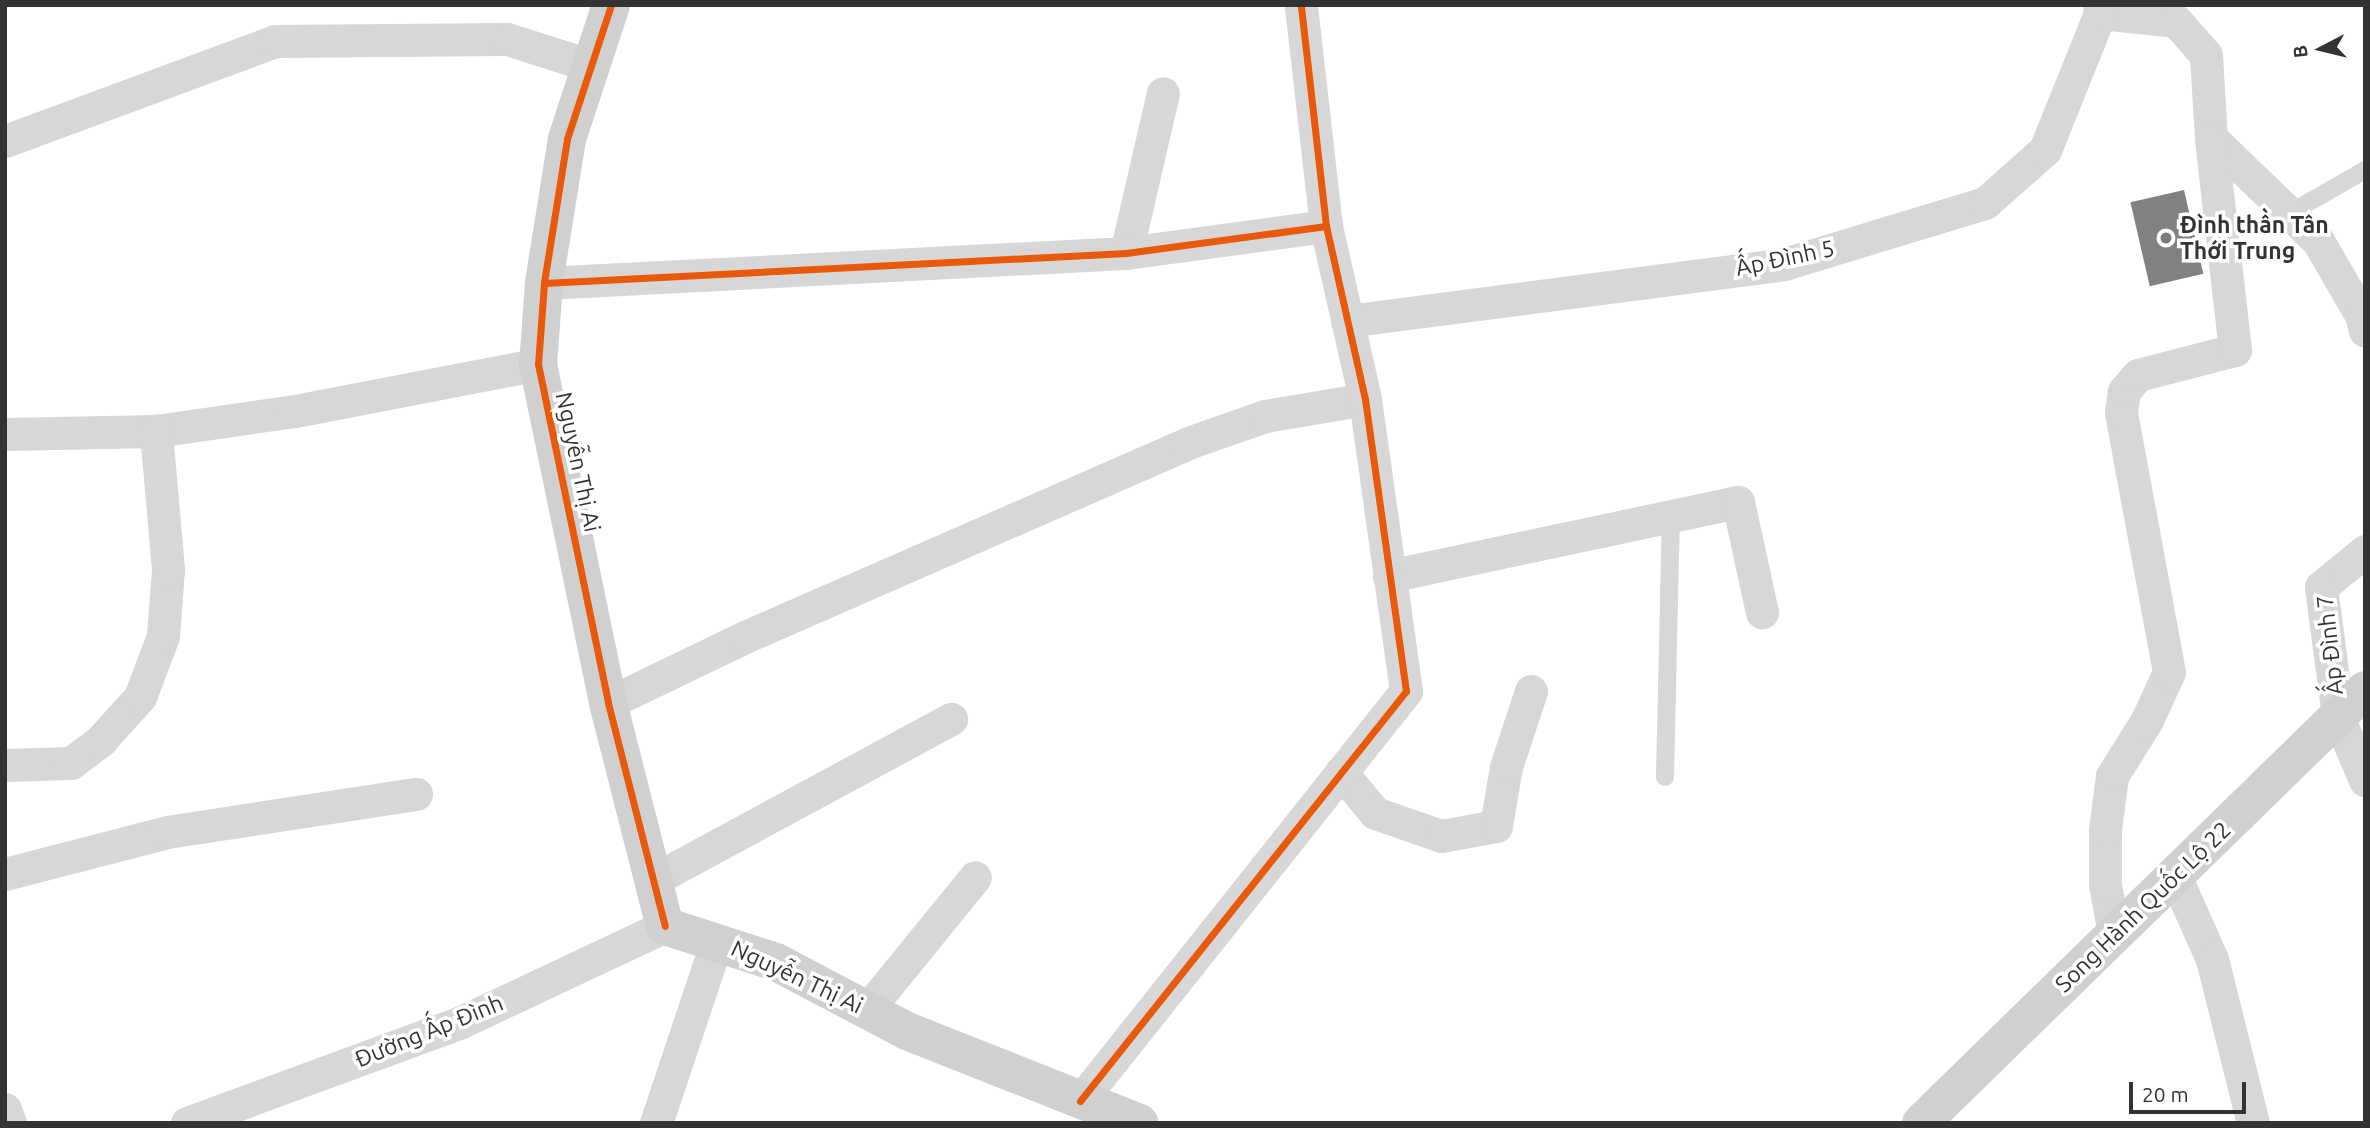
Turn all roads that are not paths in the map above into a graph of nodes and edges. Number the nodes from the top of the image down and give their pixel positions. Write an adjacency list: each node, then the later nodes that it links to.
1 (611, 5): 4 (street, Nguyễn Thị Ai)
2 (1301, 5): 10 (street)
3 (2100, 9): 6 (street); 13 (street, Ấp Đình 5)
4 (589, 65): 7 (street); 12 (street, Nguyễn Thị Ai)
5 (1163, 93): 11 (street)
6 (2211, 138): 9 (street); 38 (street)
7 (5, 141)
8 (2365, 170): 9 (lane)
9 (2290, 213): 14 (street)
10 (1326, 226): 11 (street); 13 (street)
11 (1126, 253): 12 (street)
12 (544, 283): 15 (street, Nguyễn Thị Ai)
13 (1347, 321): 16 (street)
14 (2365, 331)
15 (538, 364): 17 (street); 25 (street, Nguyễn Thị Ai)
16 (1365, 399): 21 (street); 25 (street)
17 (156, 431): 18 (street); 28 (street)
18 (5, 434)
19 (1671, 516): 21 (street); 22 (street); 30 (lane)
20 (2365, 551): 26 (street, Ấp Đình 7)
21 (1389, 576): 29 (street)
22 (1762, 612)
23 (2365, 690): 26 (street, Song Hành Quốc Lộ 22)
24 (1531, 691): 29 (street)
25 (608, 703): 36 (street, Nguyễn Thị Ai)
26 (2338, 716): 31 (street); 34 (street, Song Hành Quốc Lộ 22)
27 (951, 719): 36 (street)
28 (5, 765)
29 (1342, 772): 41 (street)
30 (1665, 777)
31 (2365, 780)
32 (416, 794): 33 (street)
33 (5, 874)
34 (2175, 876): 38 (street, Song Hành Quốc Lộ 22); 48 (street)
35 (975, 877): 40 (street)
36 (653, 880): 37 (street, Nguyễn Thị Ai)
37 (665, 926): 39 (street, Nguyễn Thị Ai); 44 (street, Đường Ấp Đình)
38 (2114, 934): 47 (street, Song Hành Quốc Lộ 22)
39 (717, 940): 40 (street, Nguyễn Thị Ai); 45 (street)
40 (867, 1010): 41 (street, Nguyễn Thị Ai)
41 (1080, 1101): 46 (street, Nguyễn Thị Ai)
42 (5, 1109): 43 (street)
43 (10, 1123)
44 (187, 1123)
45 (656, 1123)
46 (1139, 1123)
47 (1921, 1123)
48 (2253, 1123)

